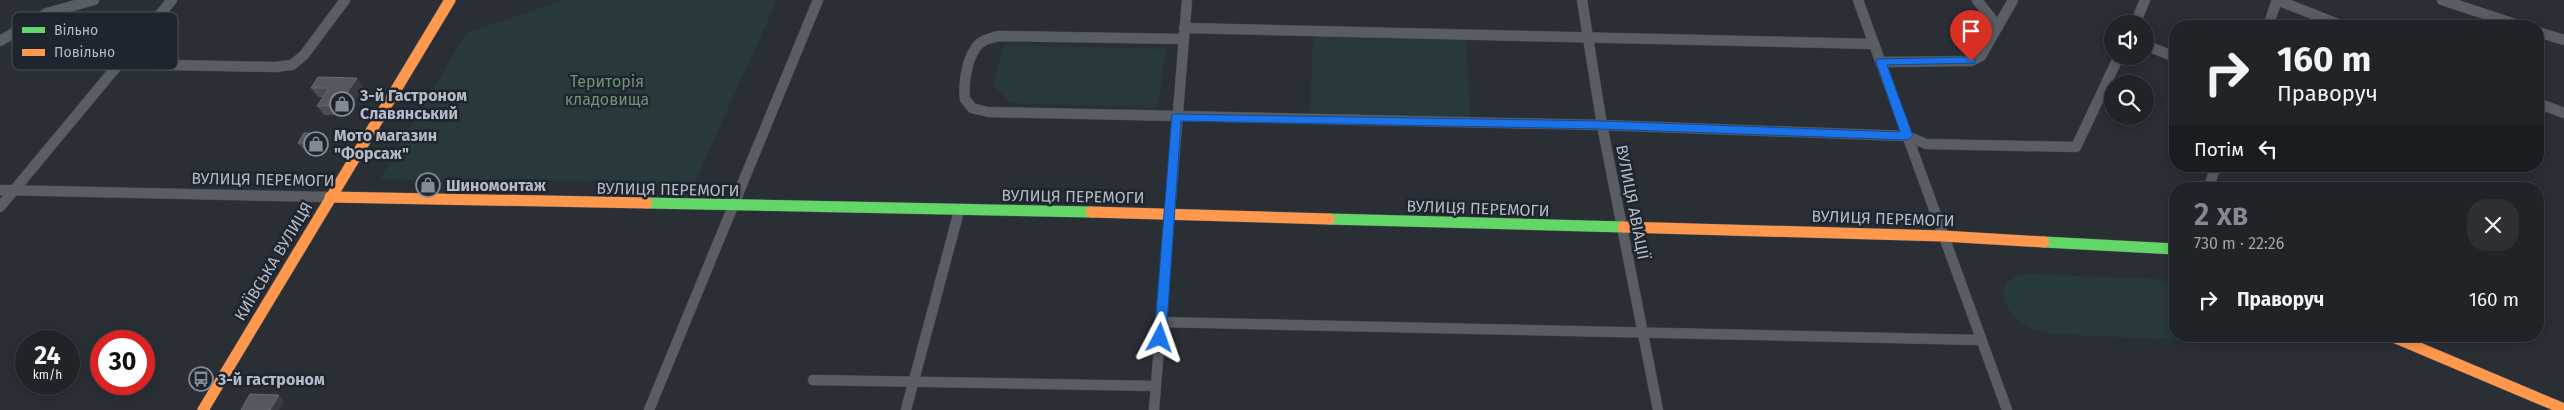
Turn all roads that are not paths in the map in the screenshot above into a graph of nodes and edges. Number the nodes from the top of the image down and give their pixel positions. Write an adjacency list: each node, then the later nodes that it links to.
1 (94, 0): 14 (street)
2 (172, 0): 15 (street)
3 (345, 0): 31 (street)
4 (450, 0): 41 (street, КИЇВСЬКА ВУЛИЦЯ)
5 (818, 0): 43 (street)
6 (1187, 0): 22 (street)
7 (1582, 0): 24 (street, ВУЛИЦЯ АВІАЦІЇ)
8 (1858, 0): 27 (street)
9 (1977, 0): 20 (street)
10 (2013, 0): 20 (street)
11 (2146, 0): 16 (street)
12 (2277, 0): 17 (street); 18 (street)
13 (2442, 0): 19 (street)
14 (51, 12)
15 (162, 12)
16 (2139, 15)
17 (2270, 20)
18 (2328, 20)
19 (2503, 20)
20 (1998, 27): 30 (street)
21 (12, 34): 26 (street)
22 (1184, 34): 24 (street); 36 (street); 36 (street)
23 (2544, 34): 25 (street)
24 (1588, 37): 27 (street); 37 (street, ВУЛИЦЯ АВІАЦІЇ)
25 (2564, 40)
26 (0, 41)
27 (1874, 44): 30 (street)
28 (2154, 49): 29 (street)
29 (2169, 55)
30 (1881, 62): 38 (street)
31 (178, 65)
32 (2115, 65): 38 (street)
33 (114, 70): 40 (street)
34 (2544, 105): 35 (street)
35 (2564, 113)
36 (1176, 117): 37 (street); 45 (street)
37 (1602, 125): 38 (street); 46 (street, ВУЛИЦЯ АВІАЦІЇ)
38 (1907, 136): 47 (street)
39 (0, 190): 40 (street, ВУЛИЦЯ ПЕРЕМОГИ)
40 (13, 190): 41 (street, ВУЛИЦЯ ПЕРЕМОГИ); 42 (street)
41 (330, 197): 43 (street, ВУЛИЦЯ ПЕРЕМОГИ); 57 (street, КИЇВСЬКА ВУЛИЦЯ)
42 (0, 207)
43 (731, 207): 44 (street, ВУЛИЦЯ ПЕРЕМОГИ); 58 (street)
44 (959, 211): 45 (street, ВУЛИЦЯ ПЕРЕМОГИ); 54 (street)
45 (1169, 214): 46 (street, ВУЛИЦЯ ПЕРЕМОГИ); 49 (street)
46 (1623, 228): 47 (street, ВУЛИЦЯ ПЕРЕМОГИ); 50 (street, ВУЛИЦЯ АВІАЦІЇ)
47 (1943, 236): 48 (street, ВУЛИЦЯ ПЕРЕМОГИ); 51 (street)
48 (2169, 249)
49 (1161, 322): 50 (street); 55 (street)
50 (1643, 334): 51 (street); 61 (street, ВУЛИЦЯ АВІАЦІЇ)
51 (1980, 340): 62 (street)
52 (2405, 342): 56 (street)
53 (813, 380): 54 (street)
54 (914, 382): 55 (street); 59 (street)
55 (1156, 386): 60 (street)
56 (2564, 409)
57 (203, 410)
58 (649, 410)
59 (906, 410)
60 (1154, 410)
61 (1658, 410)
62 (2006, 410)

